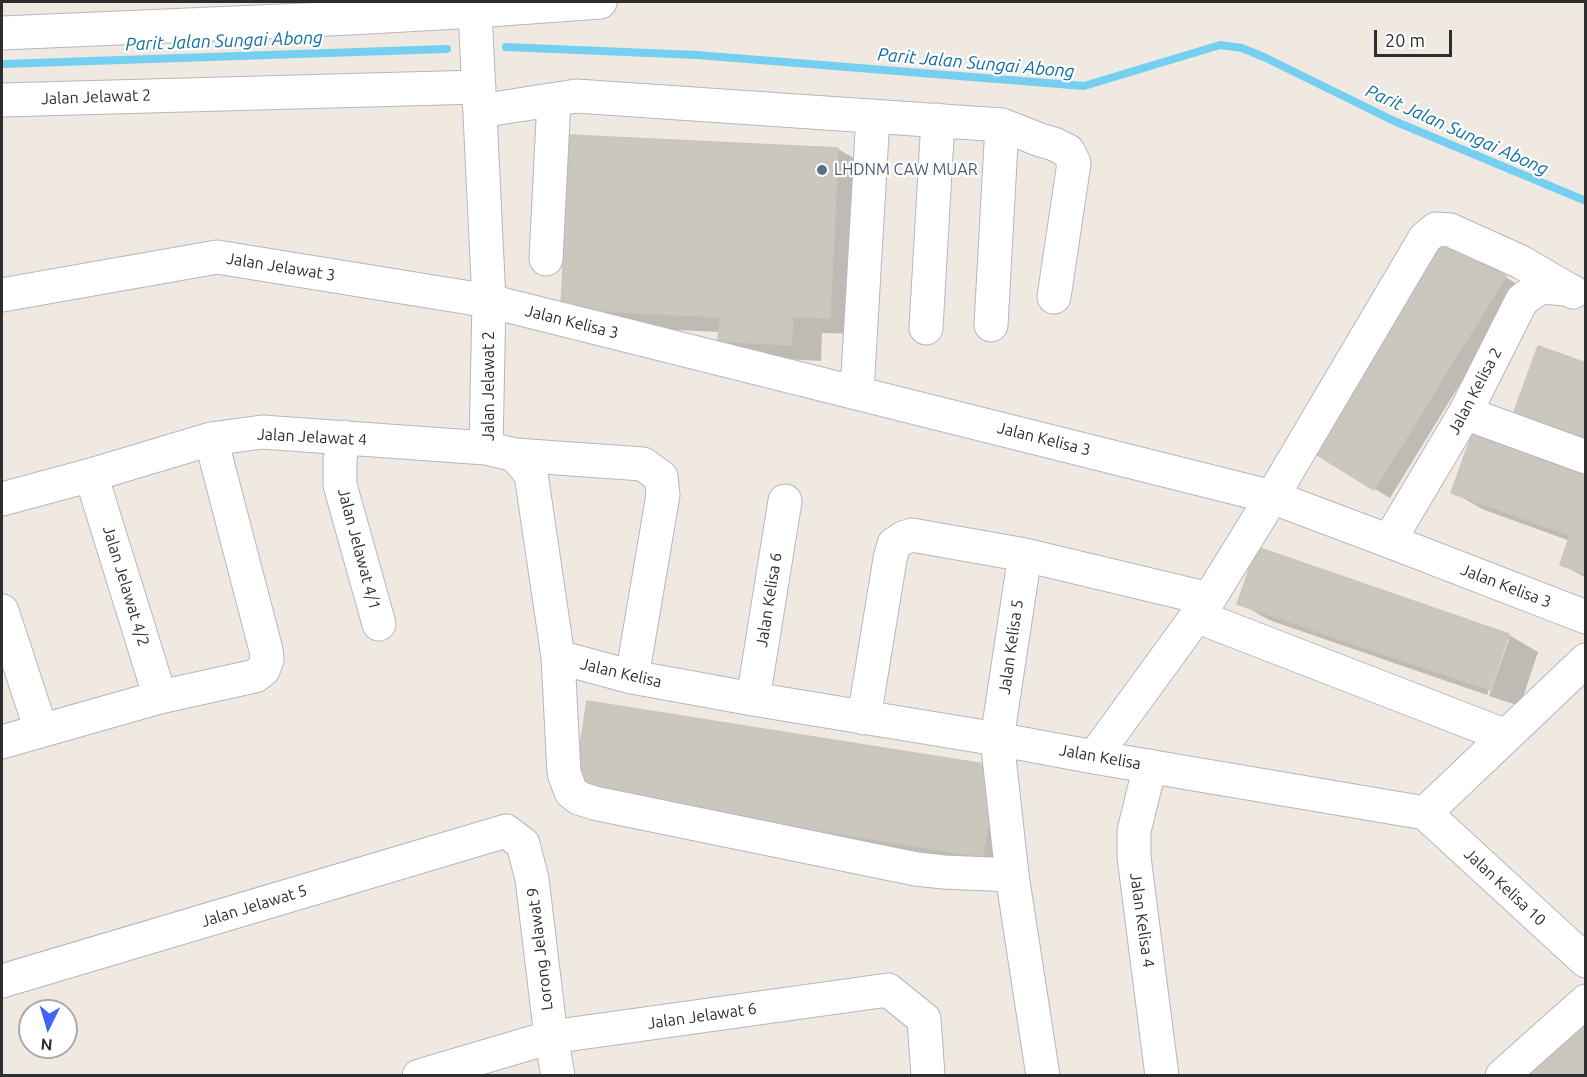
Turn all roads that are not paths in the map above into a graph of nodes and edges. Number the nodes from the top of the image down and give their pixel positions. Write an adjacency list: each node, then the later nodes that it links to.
1 (600, 2): 2 (street)
2 (476, 6): 3 (street); 6 (street)
3 (352, 10): 4 (street)
4 (240, 13): 5 (street)
5 (2, 33)
6 (479, 90): 7 (street, Jalan Jelawat 2); 8 (street); 16 (street, Jalan Jelawat 2)
7 (2, 100)
8 (554, 100): 9 (street); 12 (street)
9 (873, 116): 10 (street); 19 (street)
10 (938, 120): 11 (street); 18 (street)
11 (1002, 125): 15 (street); 17 (street)
12 (546, 259)
13 (1576, 294): 20 (street, Jalan Kelisa 2); 26 (street)
14 (2, 295): 16 (street, Jalan Jelawat 3)
15 (1054, 297)
16 (489, 301): 19 (street, Jalan Kelisa 3); 23 (street, Jalan Jelawat 2)
17 (991, 325)
18 (926, 328)
19 (857, 392): 26 (street, Jalan Kelisa 3)
20 (1465, 413): 24 (street); 29 (street, Jalan Kelisa 2)
21 (344, 437): 22 (street, Jalan Jelawat 4); 23 (street, Jalan Jelawat 4); 34 (street, Jalan Jelawat 4/1)
22 (211, 439): 25 (street, Jalan Jelawat 4); 38 (street)
23 (501, 452): 35 (street, Jalan Jelawat 2); 37 (street, Jalan Jelawat 4)
24 (1586, 457)
25 (91, 476): 27 (street, Jalan Jelawat 4); 38 (street, Jalan Jelawat 4/2)
26 (1272, 497): 29 (street, Jalan Kelisa 3); 31 (street)
27 (2, 499)
28 (785, 501): 39 (street, Jalan Kelisa 6)
29 (1389, 541): 33 (street, Jalan Kelisa 3)
30 (1024, 555): 31 (street); 40 (street); 43 (street, Jalan Kelisa 5)
31 (1202, 607): 42 (street); 45 (street)
32 (2, 611): 41 (street)
33 (1586, 617)
34 (379, 624)
35 (558, 657): 37 (street, Jalan Kelisa); 49 (street, Jalan Jelawat 2)
36 (1586, 660): 42 (street)
37 (632, 677): 39 (street, Jalan Kelisa)
38 (160, 697): 41 (street)
39 (753, 699): 40 (street, Jalan Kelisa)
40 (864, 718): 43 (street, Jalan Kelisa)
41 (41, 730): 44 (street)
42 (1506, 736): 47 (street)
43 (998, 739): 45 (street, Jalan Kelisa); 49 (street, Jalan Kelisa 5)
44 (2, 742)
45 (1094, 757): 46 (street, Jalan Kelisa)
46 (1150, 766): 47 (street, Jalan Kelisa); 58 (street, Jalan Kelisa 4)
47 (1425, 813): 50 (street, Jalan Kelisa 10)
48 (506, 831): 51 (street, Jalan Jelawat 5); 53 (street, Lorong Jelawat 9)
49 (1012, 875): 57 (street, Jalan Kelisa 5)
50 (1586, 961)
51 (2, 981)
52 (1586, 1001): 59 (street)
53 (551, 1037): 54 (street, Jalan Jelawat 6); 55 (street, Lorong Jelawat 9); 56 (street, Jalan Jelawat 6)
54 (419, 1076)
55 (558, 1076)
56 (928, 1076)
57 (1043, 1076)
58 (1162, 1076)
59 (1502, 1076)

